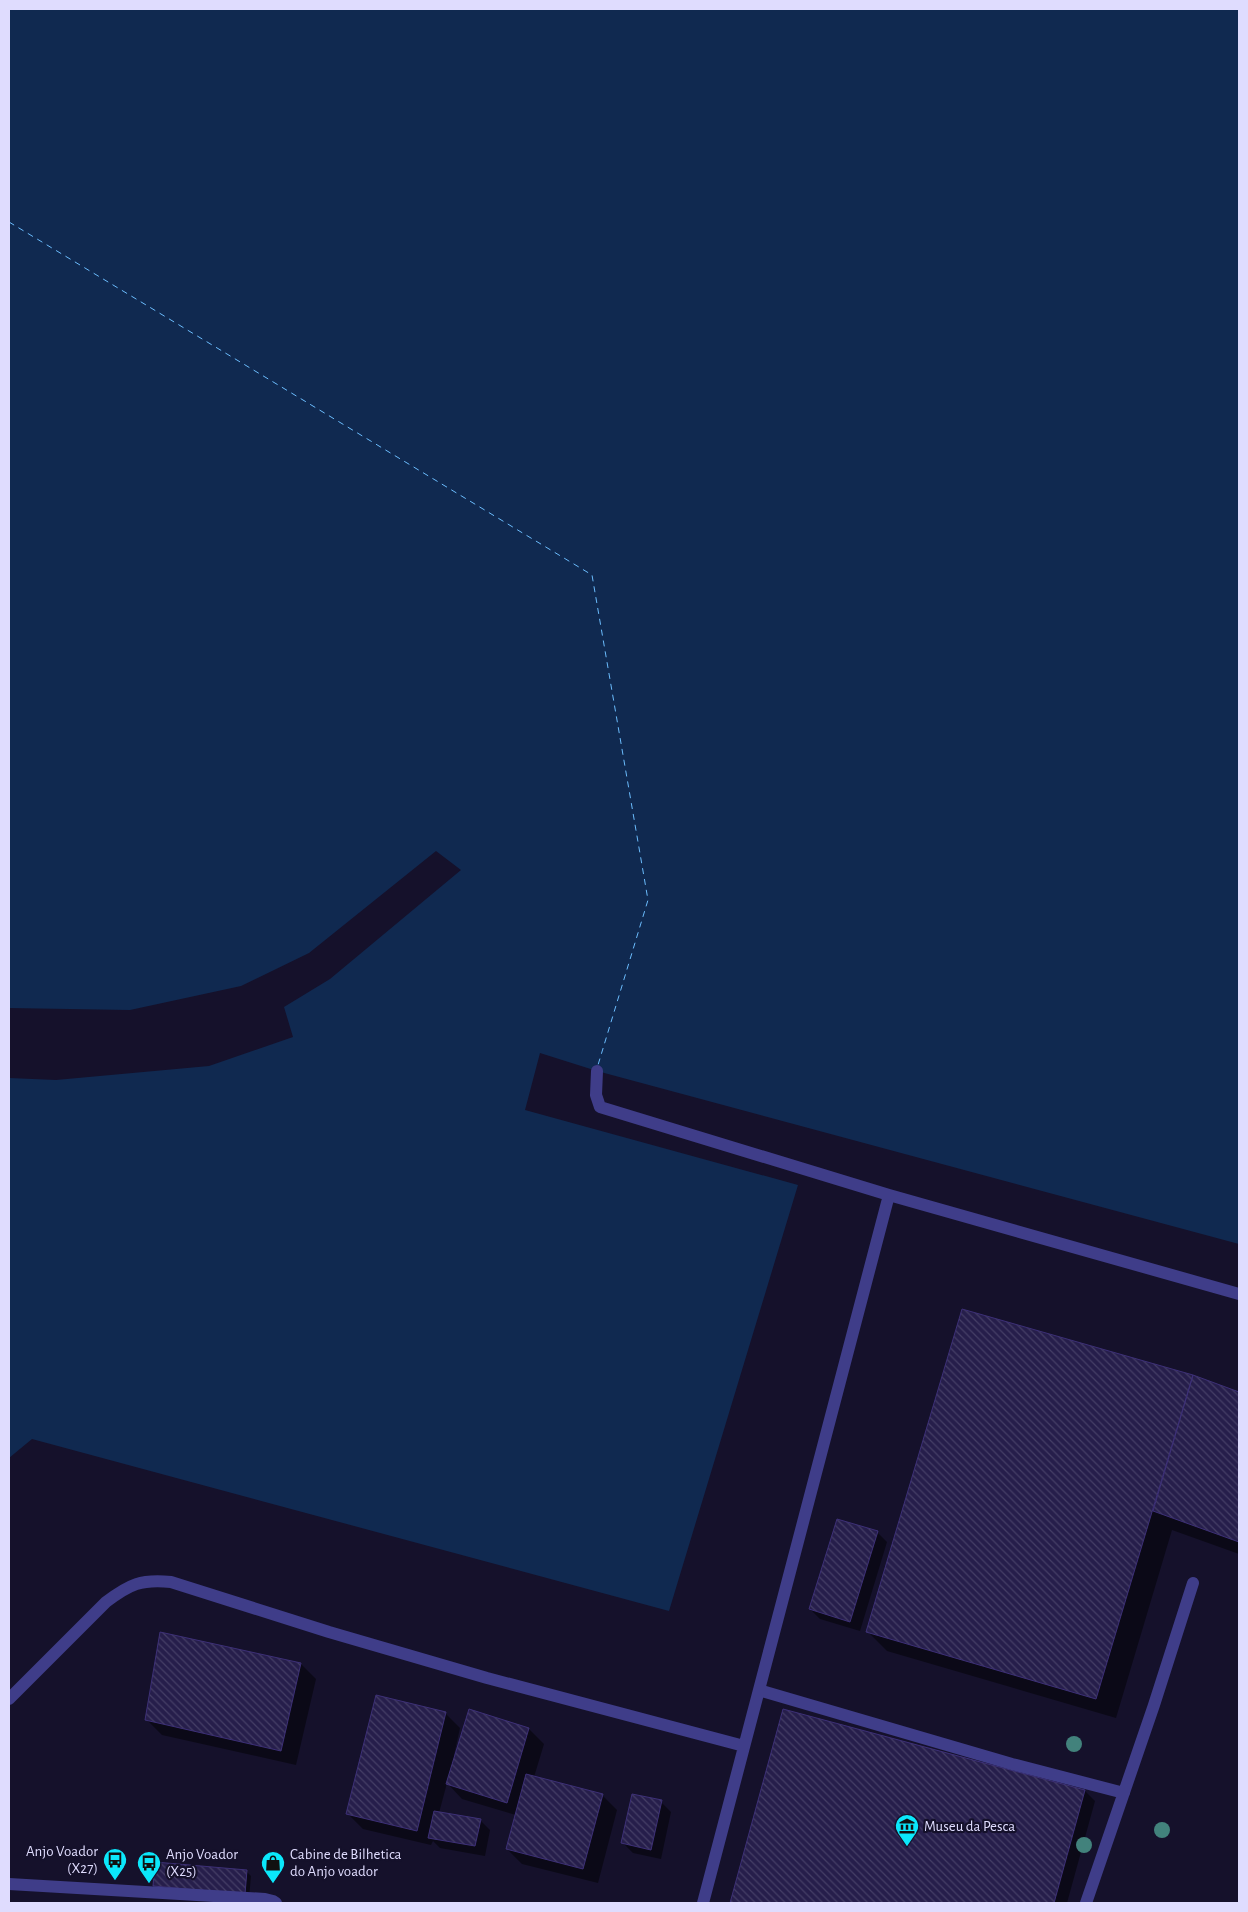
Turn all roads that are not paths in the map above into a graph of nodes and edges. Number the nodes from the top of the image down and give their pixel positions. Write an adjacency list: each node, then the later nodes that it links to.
1 (597, 1071): 2 (lane)
2 (889, 1195): 3 (lane); 5 (lane)
3 (1239, 1294)
4 (1193, 1583): 8 (lane)
5 (759, 1690): 7 (lane); 8 (lane)
6 (9, 1699): 7 (lane)
7 (744, 1746): 11 (lane)
8 (1124, 1793): 12 (lane)
9 (9, 1884): 10 (lane)
10 (276, 1903)
11 (702, 1903)
12 (1086, 1903)

